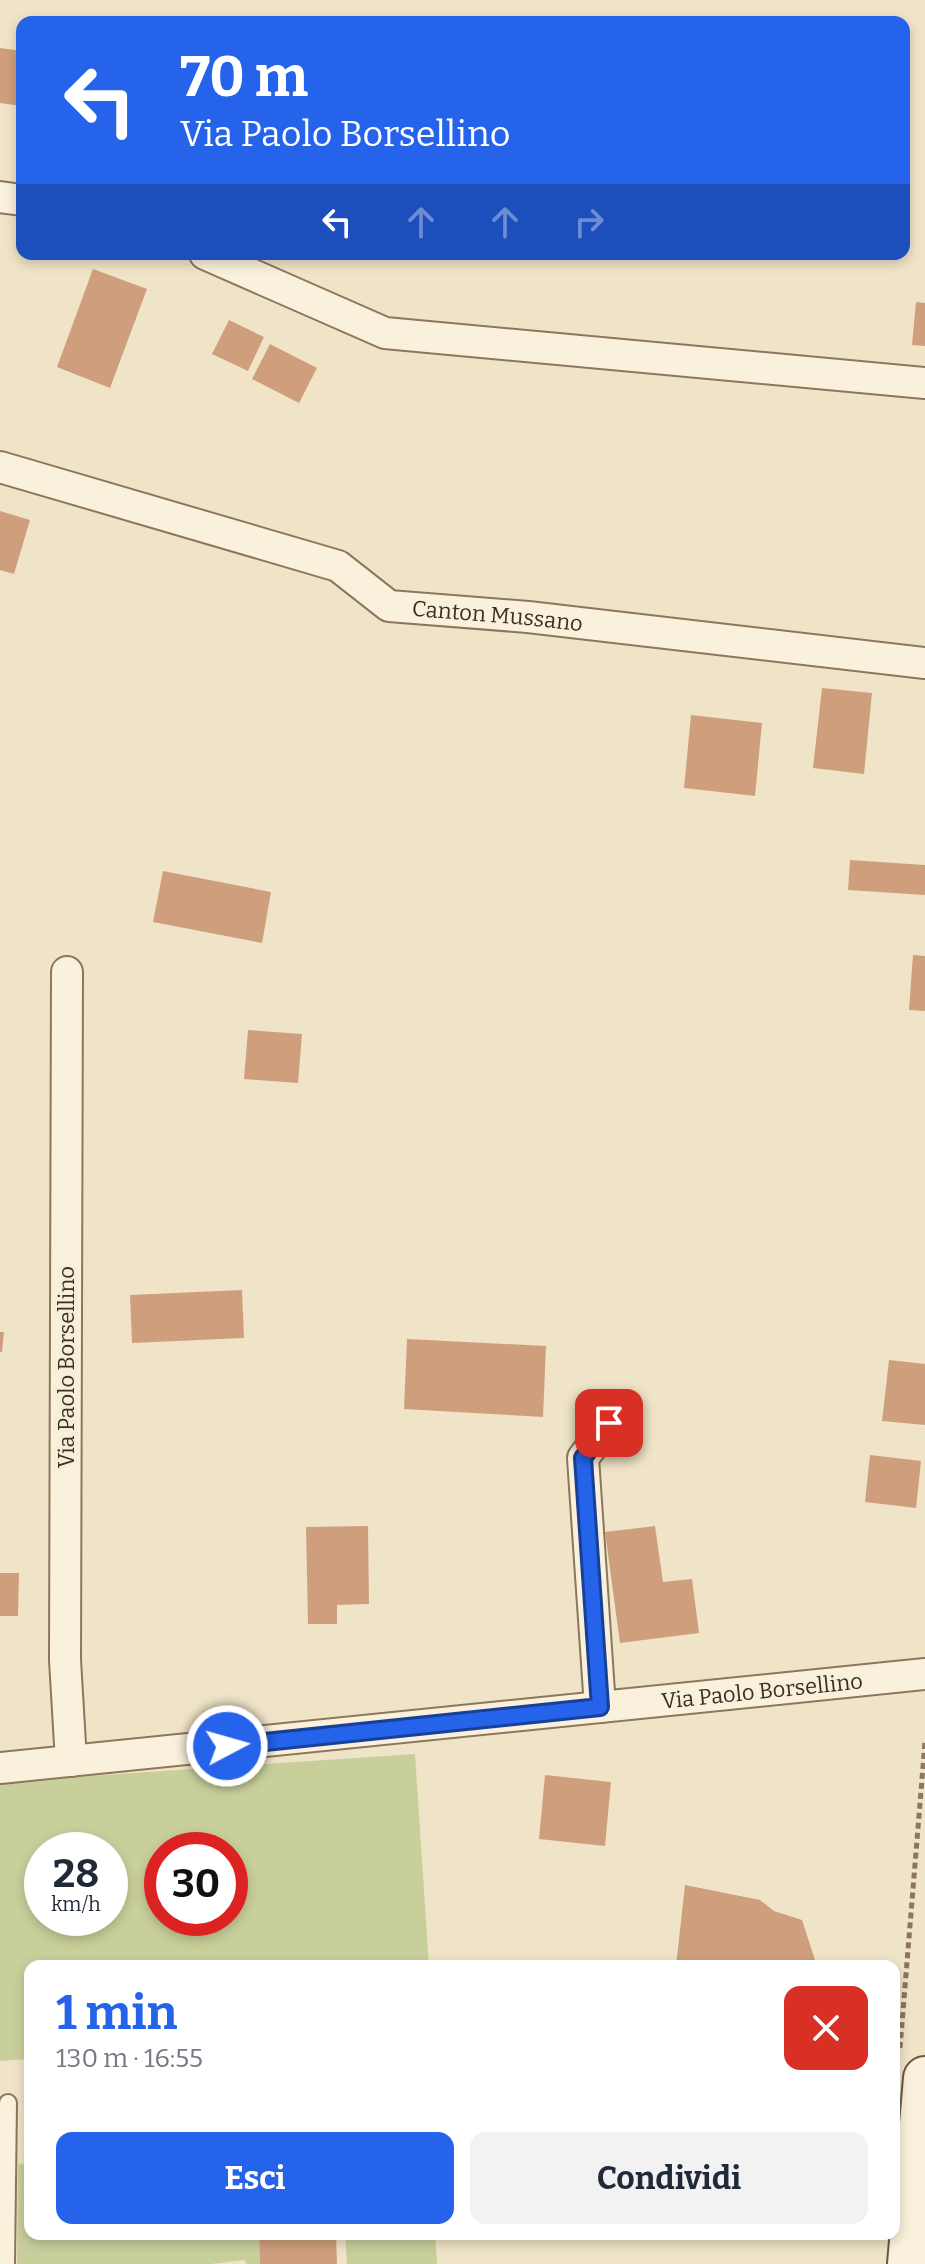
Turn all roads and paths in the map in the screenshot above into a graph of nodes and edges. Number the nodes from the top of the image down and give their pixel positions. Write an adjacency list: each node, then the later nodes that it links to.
1 (219, 260): 2 (street)
2 (925, 383)
3 (0, 467): 4 (street, Canton Mussano)
4 (925, 663)
5 (67, 972): 10 (street, Via Paolo Borsellino)
6 (609, 1423): 8 (street)
7 (925, 1674): 8 (street, Via Paolo Borsellino)
8 (600, 1707): 10 (street, Via Paolo Borsellino)
9 (925, 1742): 12 (path)
10 (71, 1761): 11 (street, Via Paolo Borsellino)
11 (0, 1768)
12 (913, 2064): 15 (street)
13 (8, 2103): 14 (lane)
14 (6, 2264)
15 (909, 2264)

